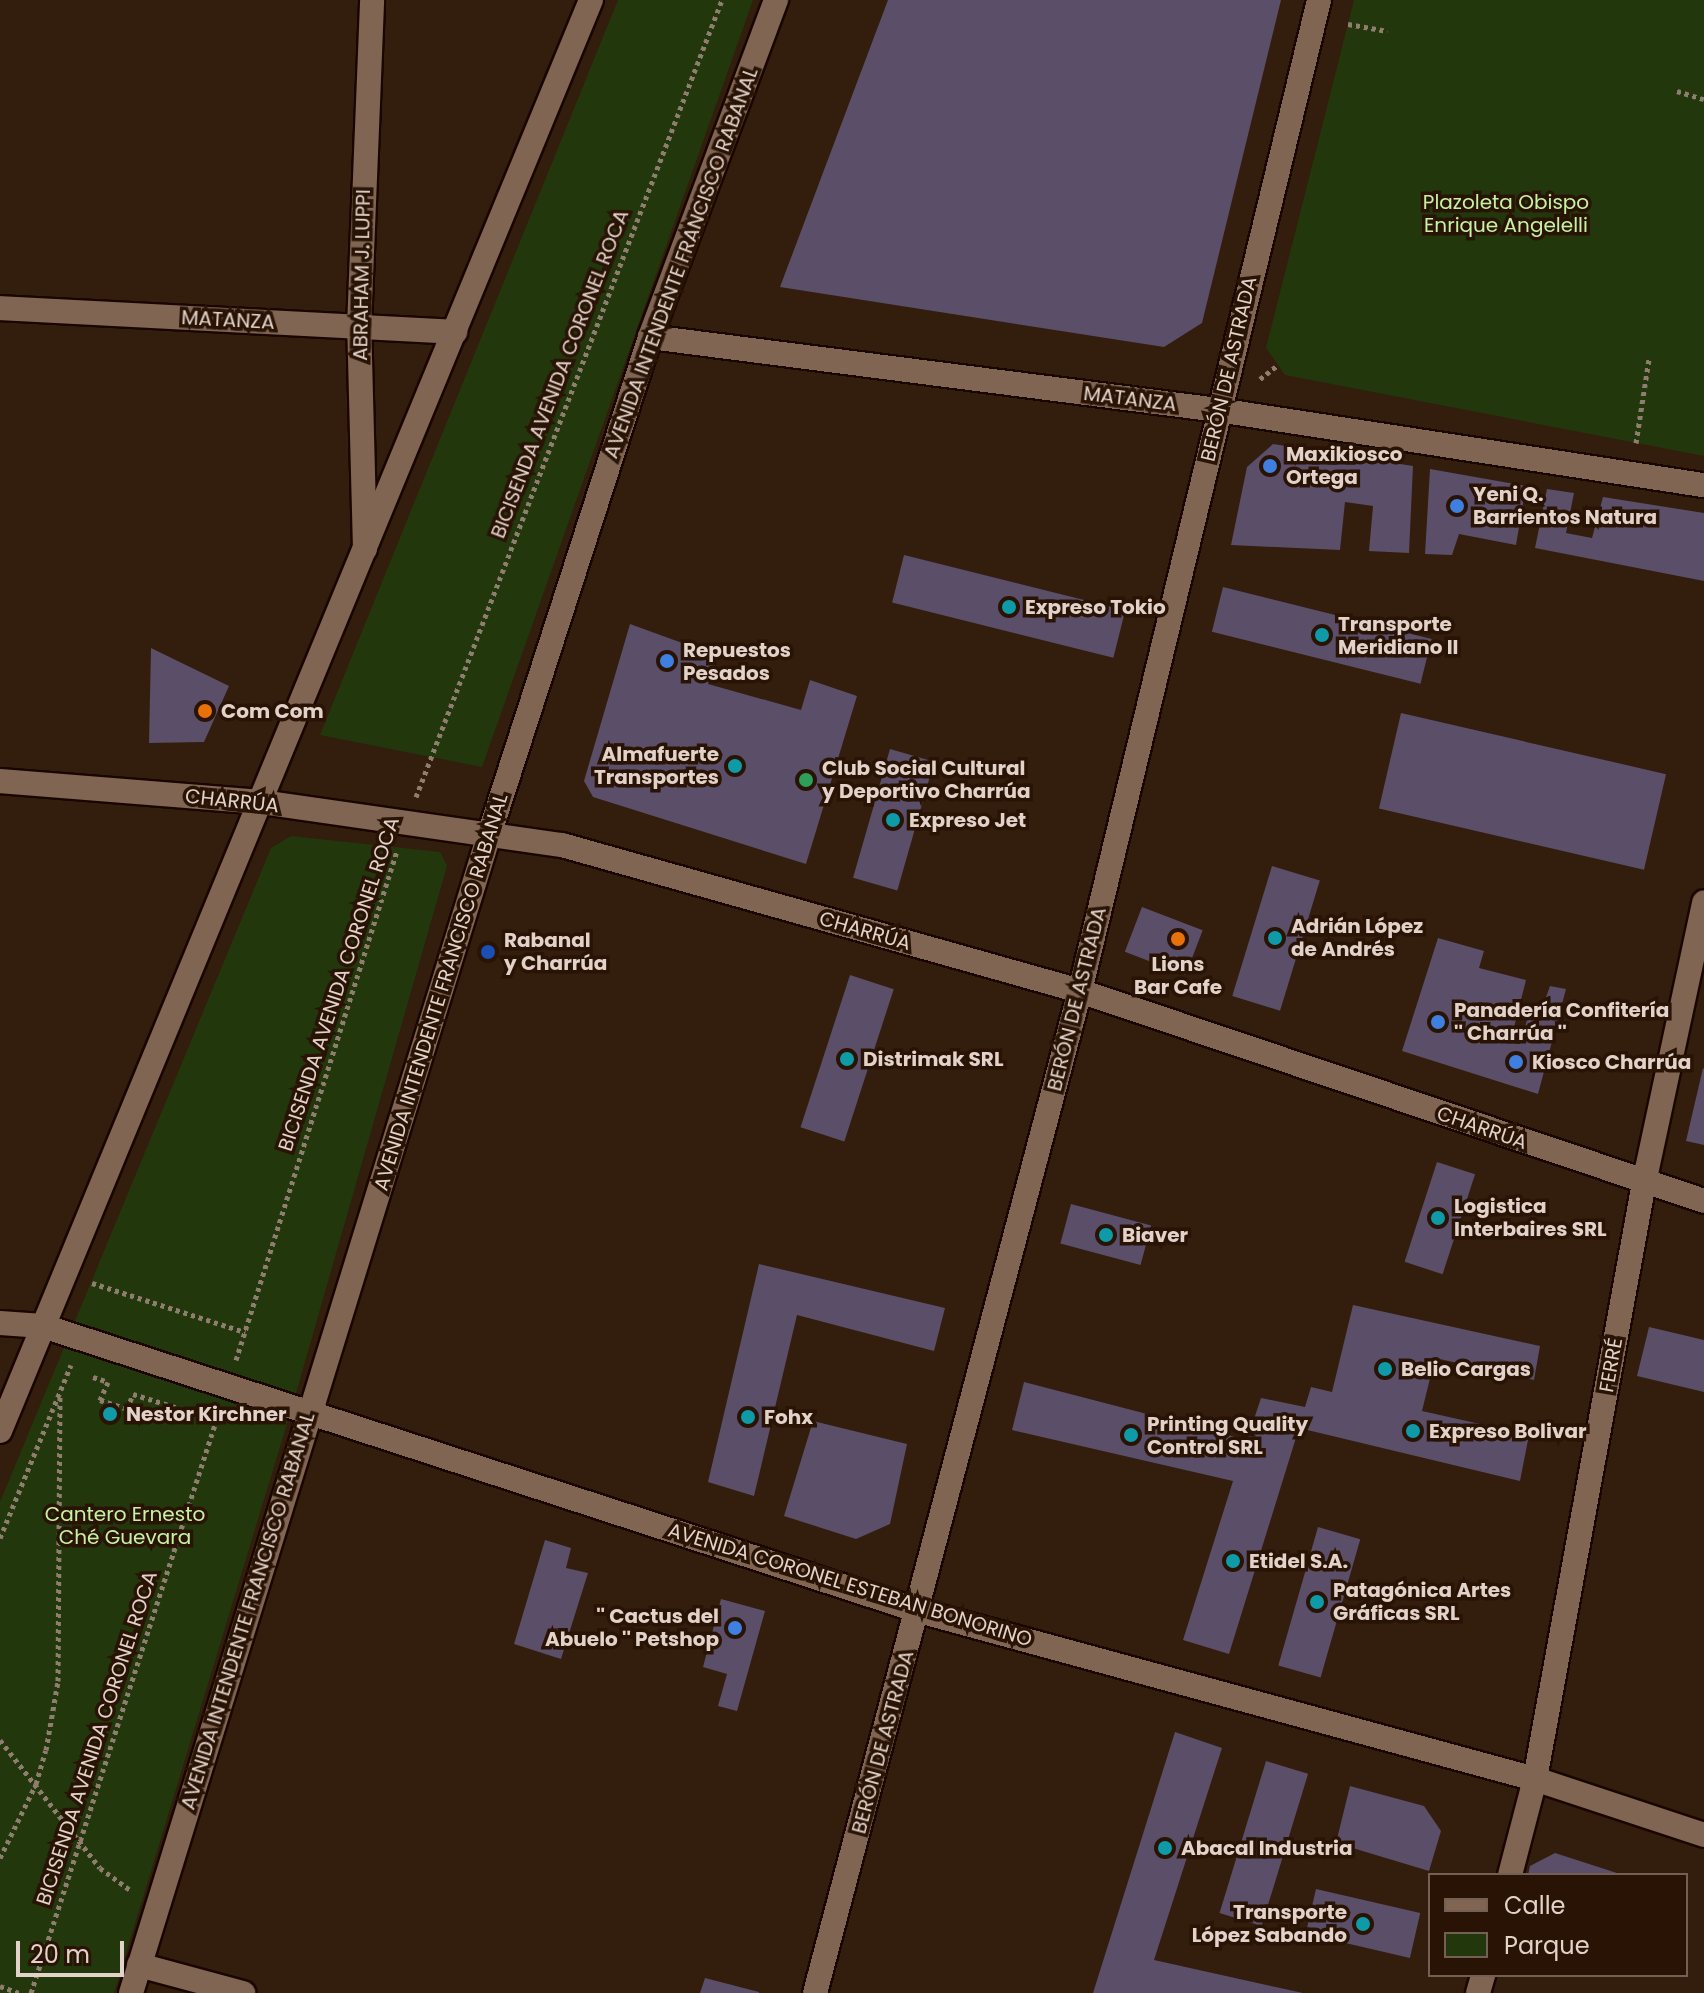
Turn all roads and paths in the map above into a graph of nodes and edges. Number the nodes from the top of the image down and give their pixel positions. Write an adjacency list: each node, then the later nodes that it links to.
1 (372, 0): 11 (street, ABRAHAM J. LUPPI)
2 (591, 0): 12 (street)
3 (722, 0): 21 (path, BICISENDA AVENIDA CORONEL ROCA)
4 (776, 0): 13 (street, AVENIDA INTENDENTE FRANCISCO RABANAL)
5 (1319, 0): 15 (street, BERÓN DE ASTRADA)
6 (1348, 24): 7 (path)
7 (1387, 31)
8 (1677, 91): 9 (path)
9 (1704, 99)
10 (0, 308): 11 (street, MATANZA)
11 (359, 327): 12 (street, MATANZA); 18 (street, ABRAHAM J. LUPPI)
12 (455, 332): 18 (street)
13 (650, 337): 15 (street, MATANZA); 22 (street, AVENIDA INTENDENTE FRANCISCO RABANAL)
14 (1649, 359): 16 (path)
15 (1218, 410): 17 (street, MATANZA); 24 (street, BERÓN DE ASTRADA)
16 (1636, 443)
17 (1704, 485)
18 (366, 550): 20 (street)
19 (0, 781): 20 (street, CHARRÚA)
20 (262, 802): 21 (street, CHARRÚA); 27 (street)
21 (406, 826): 22 (street, CHARRÚA); 30 (path, BICISENDA AVENIDA CORONEL ROCA)
22 (489, 835): 24 (street, CHARRÚA); 35 (street, AVENIDA INTENDENTE FRANCISCO RABANAL)
23 (1704, 902): 25 (street, FERRÉ)
24 (1080, 991): 25 (street, CHARRÚA); 39 (street, BERÓN DE ASTRADA)
25 (1644, 1183): 26 (street, CHARRÚA); 41 (street, FERRÉ)
26 (1704, 1201)
27 (65, 1274): 29 (street); 30 (path)
28 (0, 1323): 29 (street, AVENIDA CORONEL ESTEBAN BONORINO)
29 (43, 1326): 31 (street, AVENIDA CORONEL ESTEBAN BONORINO); 37 (street)
30 (245, 1332): 33 (path, BICISENDA AVENIDA CORONEL ROCA)
31 (81, 1337): 32 (path); 33 (street, AVENIDA CORONEL ESTEBAN BONORINO)
32 (69, 1369): 34 (path); 36 (path)
33 (228, 1384): 35 (street, AVENIDA CORONEL ESTEBAN BONORINO); 36 (path, BICISENDA AVENIDA CORONEL ROCA)
34 (60, 1396): 38 (path); 42 (path)
35 (309, 1411): 39 (street, AVENIDA CORONEL ESTEBAN BONORINO); 47 (street, AVENIDA INTENDENTE FRANCISCO RABANAL)
36 (217, 1420): 44 (path, BICISENDA AVENIDA CORONEL ROCA)
37 (0, 1431)
38 (0, 1538)
39 (919, 1611): 41 (street, AVENIDA CORONEL ESTEBAN BONORINO); 54 (street, BERÓN DE ASTRADA)
40 (0, 1740): 42 (path)
41 (1535, 1779): 43 (street, AVENIDA CORONEL ESTEBAN BONORINO); 46 (street, FERRÉ)
42 (36, 1784): 44 (path); 45 (path)
43 (1704, 1835)
44 (80, 1841): 47 (path); 51 (path, BICISENDA AVENIDA CORONEL ROCA)
45 (0, 1858)
46 (1511, 1873)
47 (159, 1901): 48 (street, AVENIDA INTENDENTE FRANCISCO RABANAL)
48 (139, 1965): 52 (street, AVENIDA INTENDENTE FRANCISCO RABANAL); 53 (street)
49 (0, 1986): 50 (path)
50 (19, 1993)
51 (31, 1993)
52 (131, 1993)
53 (243, 1993)
54 (815, 1993)

